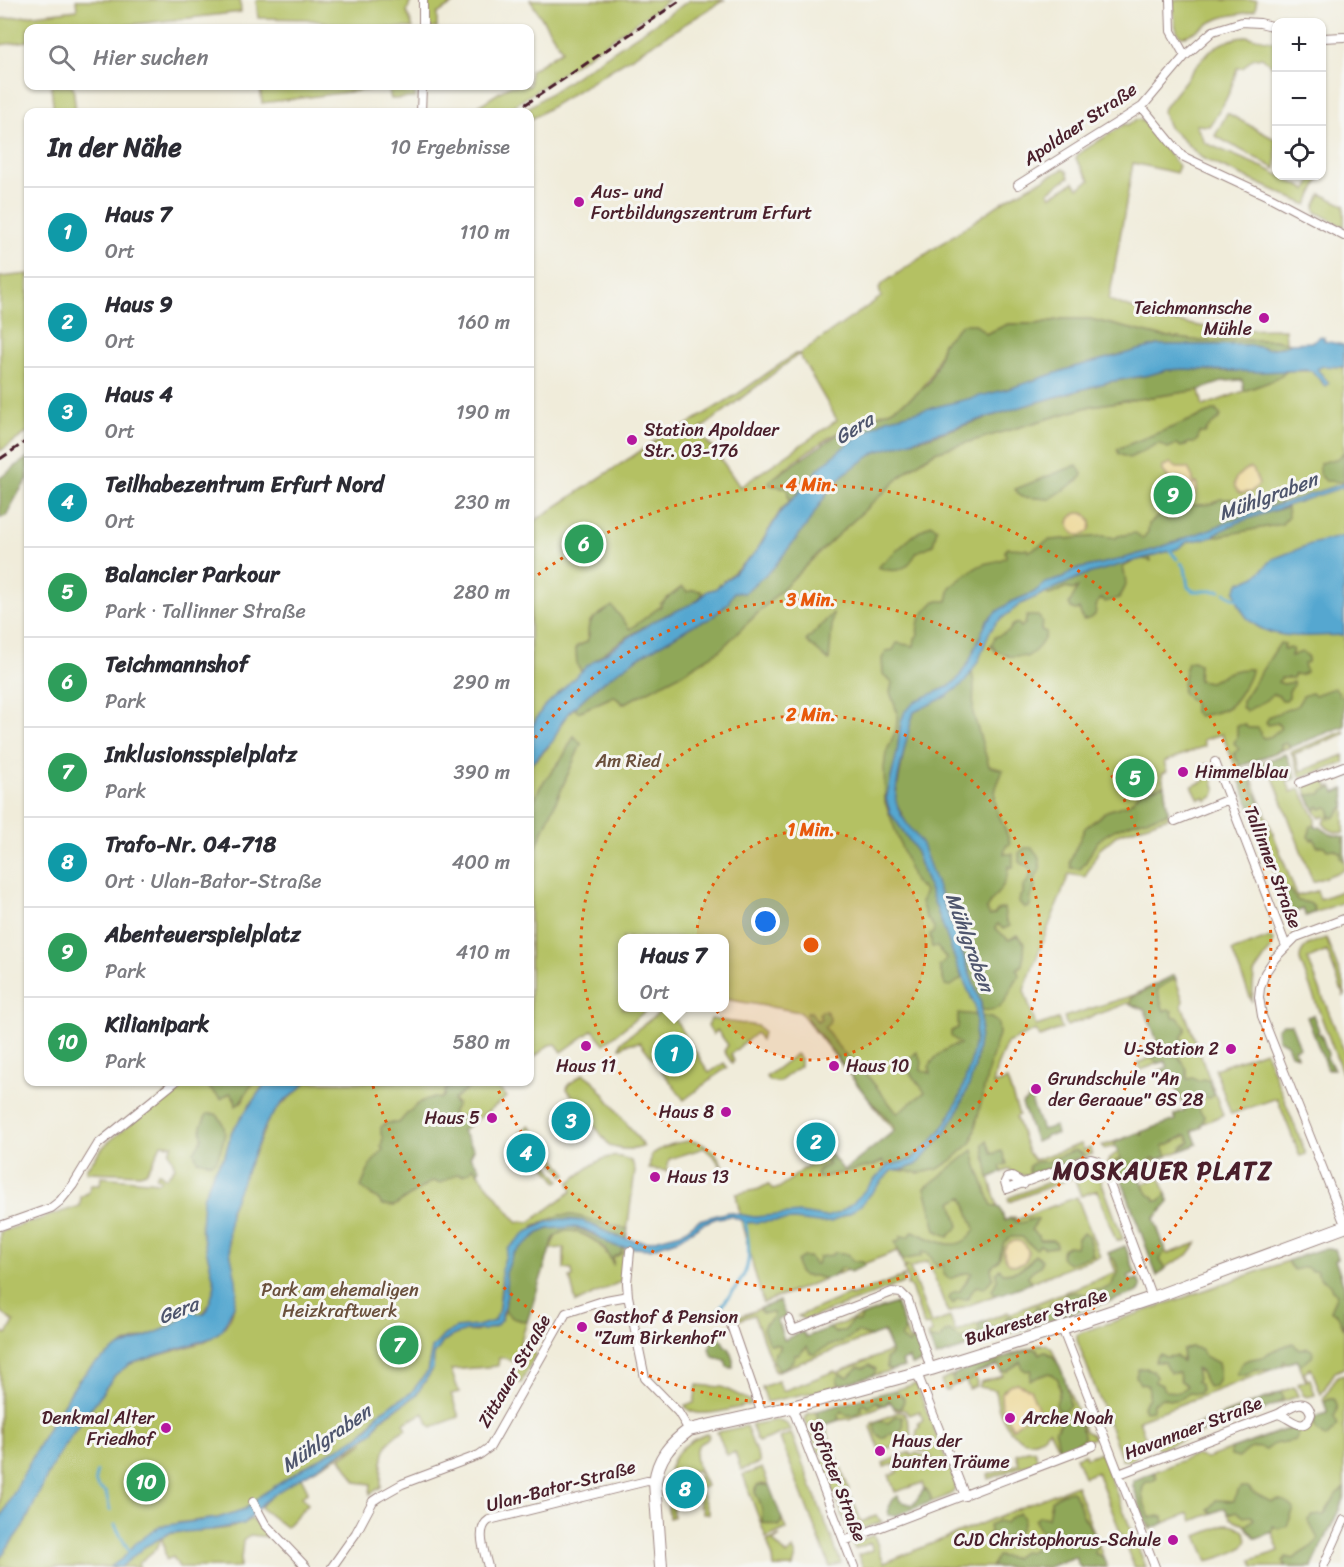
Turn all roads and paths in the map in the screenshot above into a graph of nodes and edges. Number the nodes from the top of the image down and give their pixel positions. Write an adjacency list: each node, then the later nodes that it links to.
1 (423, 0): 3 (street)
2 (1170, 0): 7 (street)
3 (423, 24)
4 (1272, 26): 7 (street, Apoldaer Straße)
5 (1344, 37): 6 (street)
6 (1326, 38)
7 (1185, 56): 9 (street, Apoldaer Straße)
8 (422, 90): 10 (street)
9 (1142, 107): 11 (street, Apoldaer Straße); 12 (street)
10 (421, 108)
11 (1018, 185)
12 (1344, 236)
13 (1215, 762): 16 (street, Tallinner Straße)
14 (1344, 766): 15 (street)
15 (1300, 783)
16 (1229, 799): 17 (street, Tallinner Straße); 19 (street, Tallinner Straße)
17 (1175, 821)
18 (1344, 919): 19 (street)
19 (1286, 946): 22 (street)
20 (171, 1086): 23 (street)
21 (1024, 1184): 27 (street)
22 (1344, 1222)
23 (0, 1226)
24 (1344, 1227): 27 (street, Bukarester Straße)
25 (630, 1251): 26 (street)
26 (628, 1296): 36 (street); 45 (street, Zittauer Straße)
27 (1152, 1298): 30 (street, Bukarester Straße)
28 (729, 1319): 34 (street)
29 (789, 1319): 31 (street)
30 (1062, 1328): 31 (street, Bukarester Straße); 38 (street, Havannaer Straße)
31 (931, 1369): 32 (street, Bukarester Straße)
32 (917, 1373): 33 (street, Bukarester Straße); 40 (street)
33 (792, 1407): 34 (street, Bukarester Straße); 43 (street, Sofioter Straße)
34 (762, 1414): 36 (street, Bukarester Straße)
35 (1278, 1414): 38 (street, Havannaer Straße)
36 (689, 1430): 39 (street, Ulan-Bator-Straße)
37 (1093, 1446): 40 (street)
38 (1119, 1474): 49 (street, Havannaer Straße)
39 (655, 1482): 46 (street, Ulan-Bator-Straße); 47 (street, Ulan-Bator-Straße)
40 (965, 1496): 43 (street)
41 (253, 1502): 44 (street)
42 (1344, 1520): 50 (street)
43 (844, 1541): 48 (street, Sofioter Straße)
44 (306, 1567)
45 (332, 1567)
46 (488, 1567)
47 (661, 1567)
48 (854, 1567)
49 (1155, 1567)
50 (1323, 1567)

